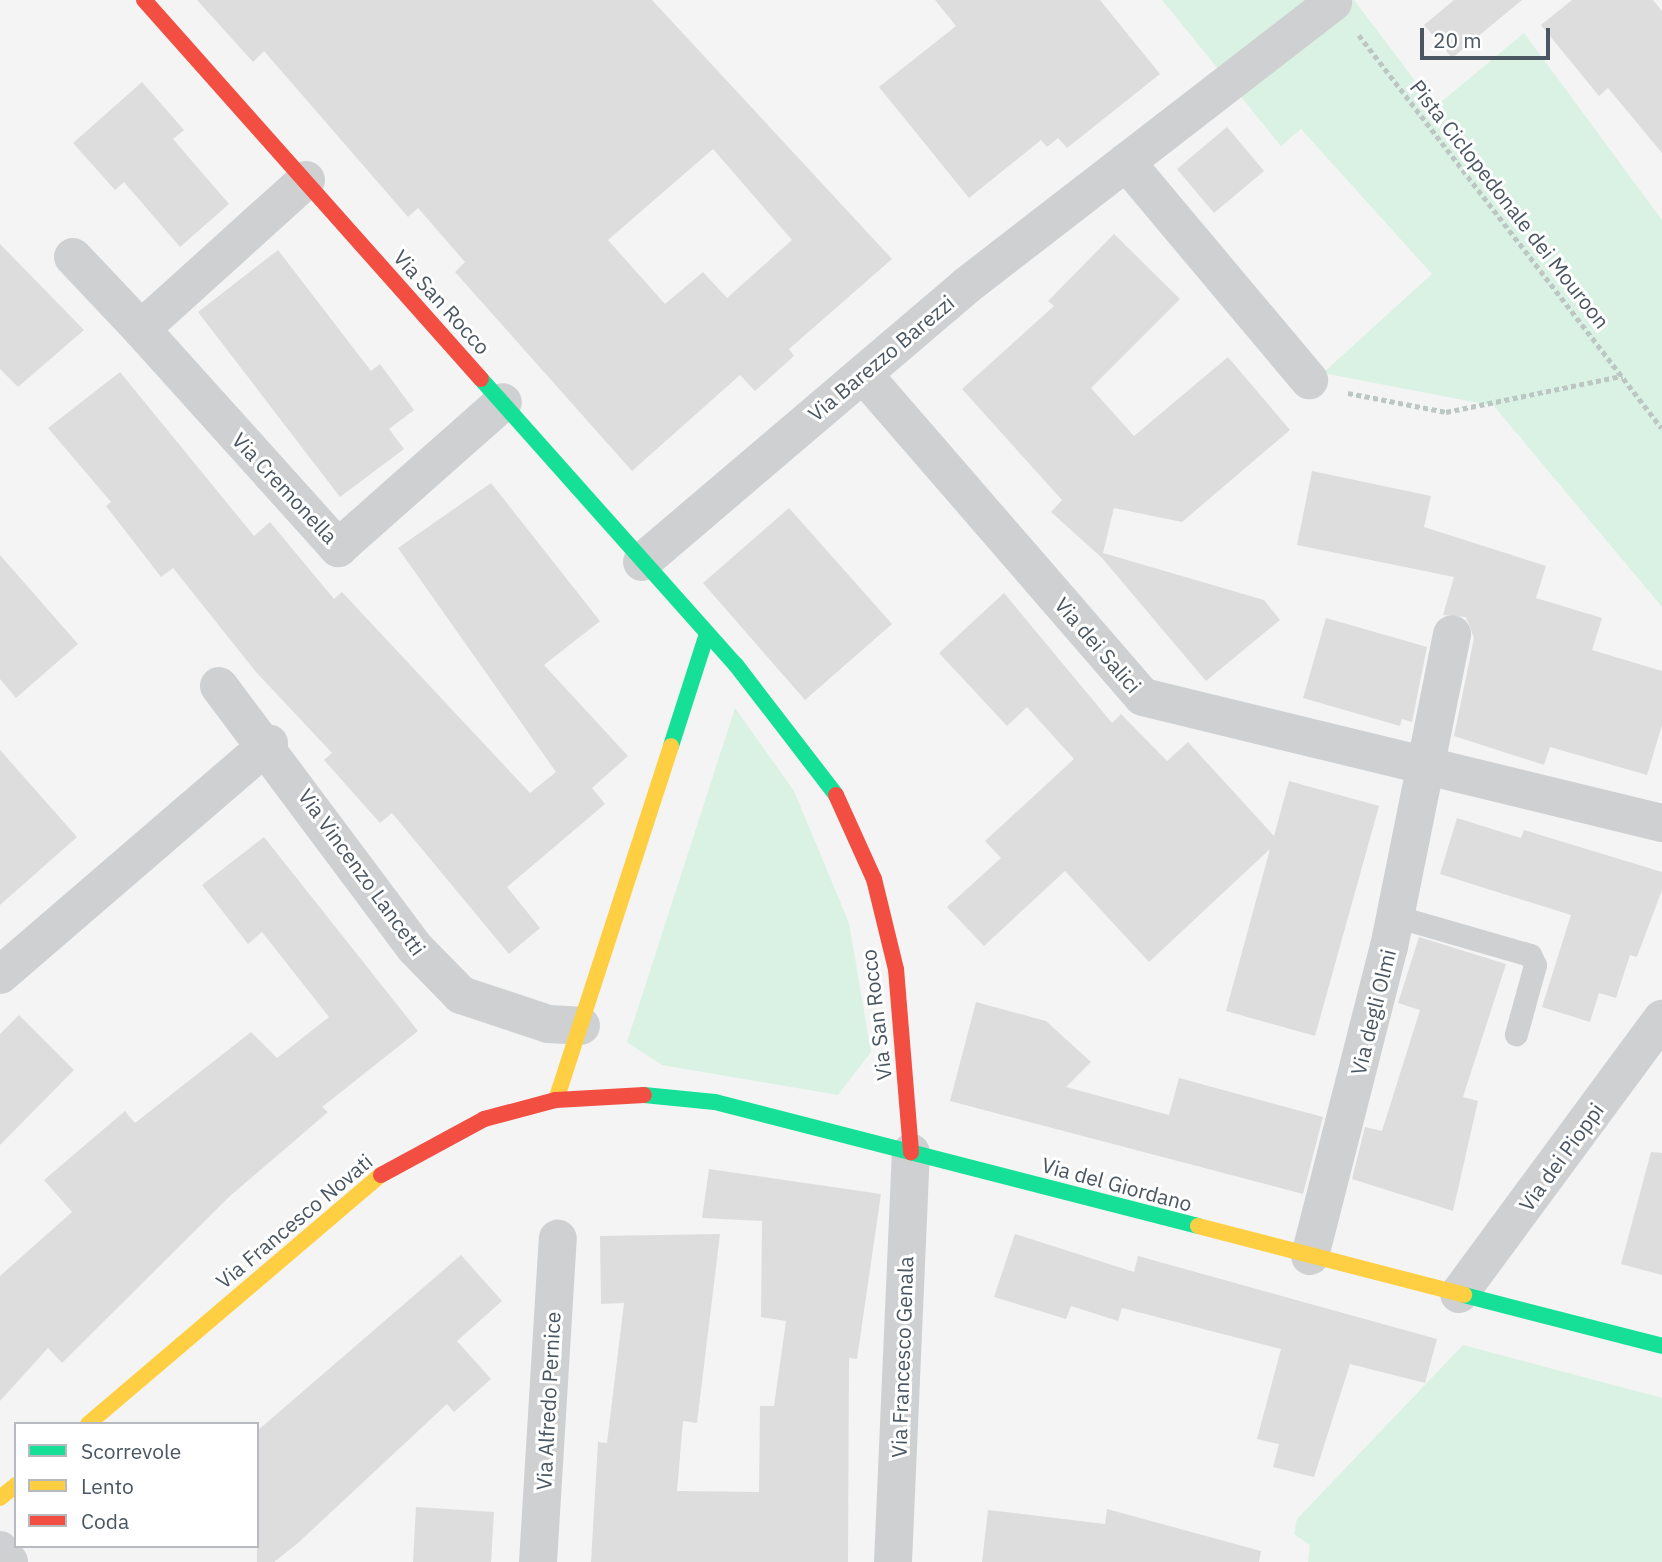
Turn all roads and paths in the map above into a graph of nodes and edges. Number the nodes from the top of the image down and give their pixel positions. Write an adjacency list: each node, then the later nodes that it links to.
1 (144, 0): 4 (main road, Via San Rocco)
2 (1333, 2): 3 (street, Via Barezzo Barezzi); 8 (path, Pista Ciclopedonale dei Mouroon)
3 (1126, 162): 7 (street, Via Barezzo Barezzi); 9 (street)
4 (306, 180): 6 (street); 10 (main road, Via San Rocco)
5 (73, 257): 6 (street, Via Cremonella)
6 (141, 329): 10 (street, Via Cremonella)
7 (863, 374): 12 (street, Via Barezzo Barezzi); 17 (street, Via dei Salici)
8 (1622, 376): 9 (path); 11 (path, Pista Ciclopedonale dei Mouroon)
9 (1309, 380)
10 (503, 402): 12 (main road, Via San Rocco)
11 (1662, 428)
12 (642, 562): 13 (main road, Via San Rocco)
13 (707, 634): 22 (main road); 25 (main road, Via San Rocco)
14 (1452, 634): 17 (street)
15 (219, 686): 16 (street, Via Vincenzo Lancetti)
16 (269, 744): 20 (street); 22 (street, Via Vincenzo Lancetti)
17 (1424, 766): 18 (street, Via dei Salici); 19 (street, Via degli Olmi)
18 (1662, 823)
19 (1395, 916): 23 (lane); 27 (street, Via degli Olmi)
20 (0, 975)
21 (1662, 1019): 28 (street, Via dei Pioppi)
22 (581, 1026): 24 (main road)
23 (1516, 1034)
24 (556, 1100): 25 (main road, Via del Giordano); 30 (main road, Via Francesco Novati)
25 (911, 1152): 27 (main road, Via del Giordano); 36 (street, Via Francesco Genala)
26 (558, 1239): 35 (street, Via Alfredo Pernice)
27 (1310, 1256): 28 (main road, Via del Giordano)
28 (1460, 1294): 29 (main road, Via del Giordano)
29 (1662, 1346)
30 (90, 1422)
31 (14, 1487): 32 (main road)
32 (0, 1498)
33 (0, 1550): 34 (street)
34 (9, 1562)
35 (538, 1562)
36 (893, 1562)

